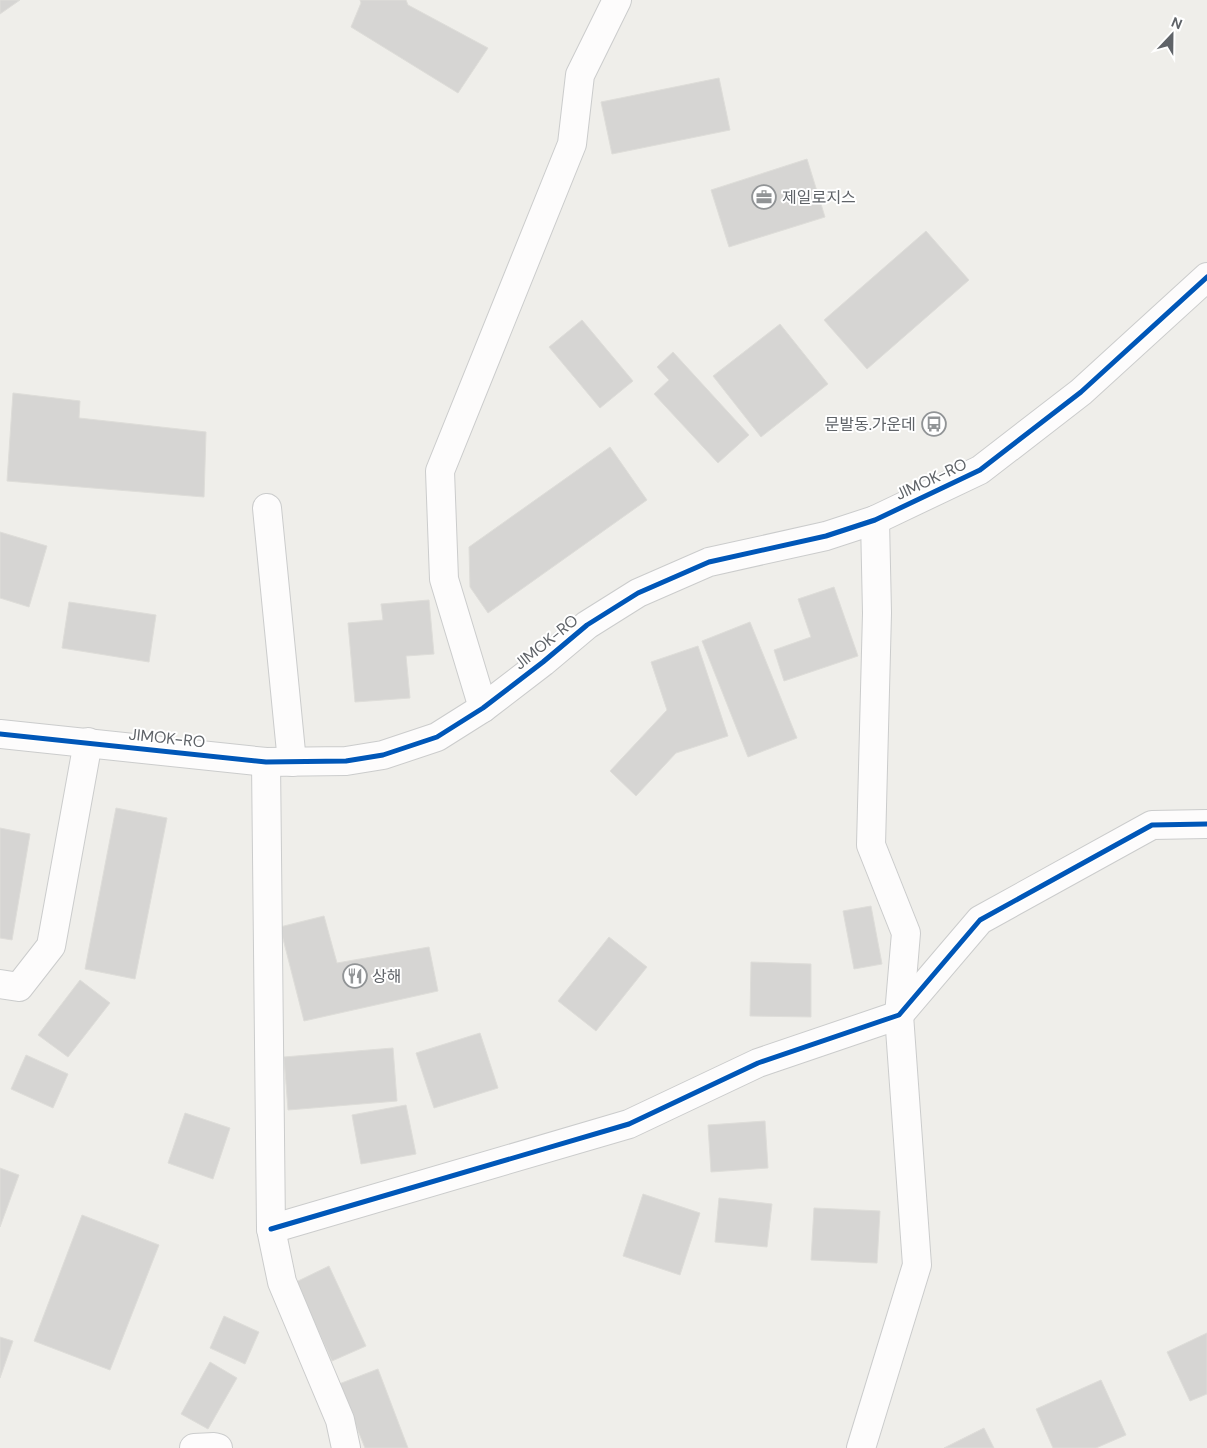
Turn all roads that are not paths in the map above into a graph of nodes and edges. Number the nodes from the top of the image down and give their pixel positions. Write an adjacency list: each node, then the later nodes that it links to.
1 (617, 0): 5 (street)
2 (1207, 277): 4 (street, JIMOK-RO)
3 (267, 508): 8 (street)
4 (875, 520): 5 (street, JIMOK-RO); 11 (street)
5 (483, 708): 8 (street, JIMOK-RO)
6 (0, 734): 7 (street, JIMOK-RO)
7 (88, 742): 8 (street, JIMOK-RO); 10 (street)
8 (279, 762): 12 (street)
9 (1207, 824): 11 (street)
10 (0, 984)
11 (900, 1015): 12 (street); 16 (street)
12 (271, 1228): 15 (street)
13 (194, 1448): 14 (street)
14 (218, 1448)
15 (346, 1448)
16 (861, 1448)

